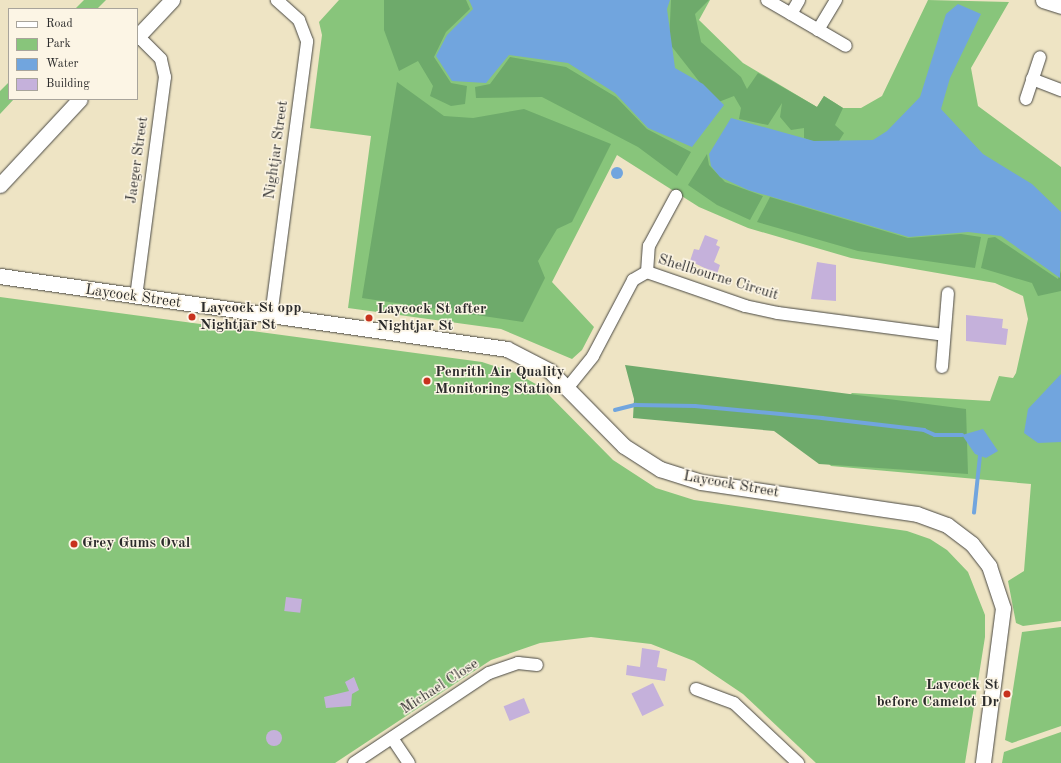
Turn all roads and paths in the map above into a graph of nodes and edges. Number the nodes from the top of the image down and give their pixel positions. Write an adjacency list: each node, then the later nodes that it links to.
1 (172, 0): 8 (street)
2 (277, 0): 21 (street, Nightjar Street)
3 (767, 0): 6 (street)
4 (799, 0): 6 (street)
5 (836, 0): 7 (street)
6 (791, 14): 7 (street)
7 (818, 30): 9 (street)
8 (138, 37): 20 (street, Jaeger Street)
9 (846, 46)
10 (1040, 57): 11 (street)
11 (1032, 79): 12 (street); 13 (street)
12 (1061, 90)
13 (1026, 99)
14 (79, 100): 15 (street)
15 (0, 185)
16 (676, 196): 17 (street)
17 (647, 272): 22 (street, Shellbourne Circuit); 24 (street, Shellbourne Circuit)
18 (4, 280): 20 (street, Laycock Street)
19 (948, 293): 22 (street)
20 (136, 297): 21 (street, Laycock Street)
21 (271, 316): 24 (street, Laycock Street)
22 (944, 335): 23 (street)
23 (942, 366)
24 (569, 386): 31 (street, Laycock Street)
25 (537, 665): 27 (street, Michael Close)
26 (696, 689): 30 (street)
27 (392, 738): 28 (street, Michael Close); 29 (street)
28 (354, 763)
29 (409, 763)
30 (798, 763)
31 (983, 763)

